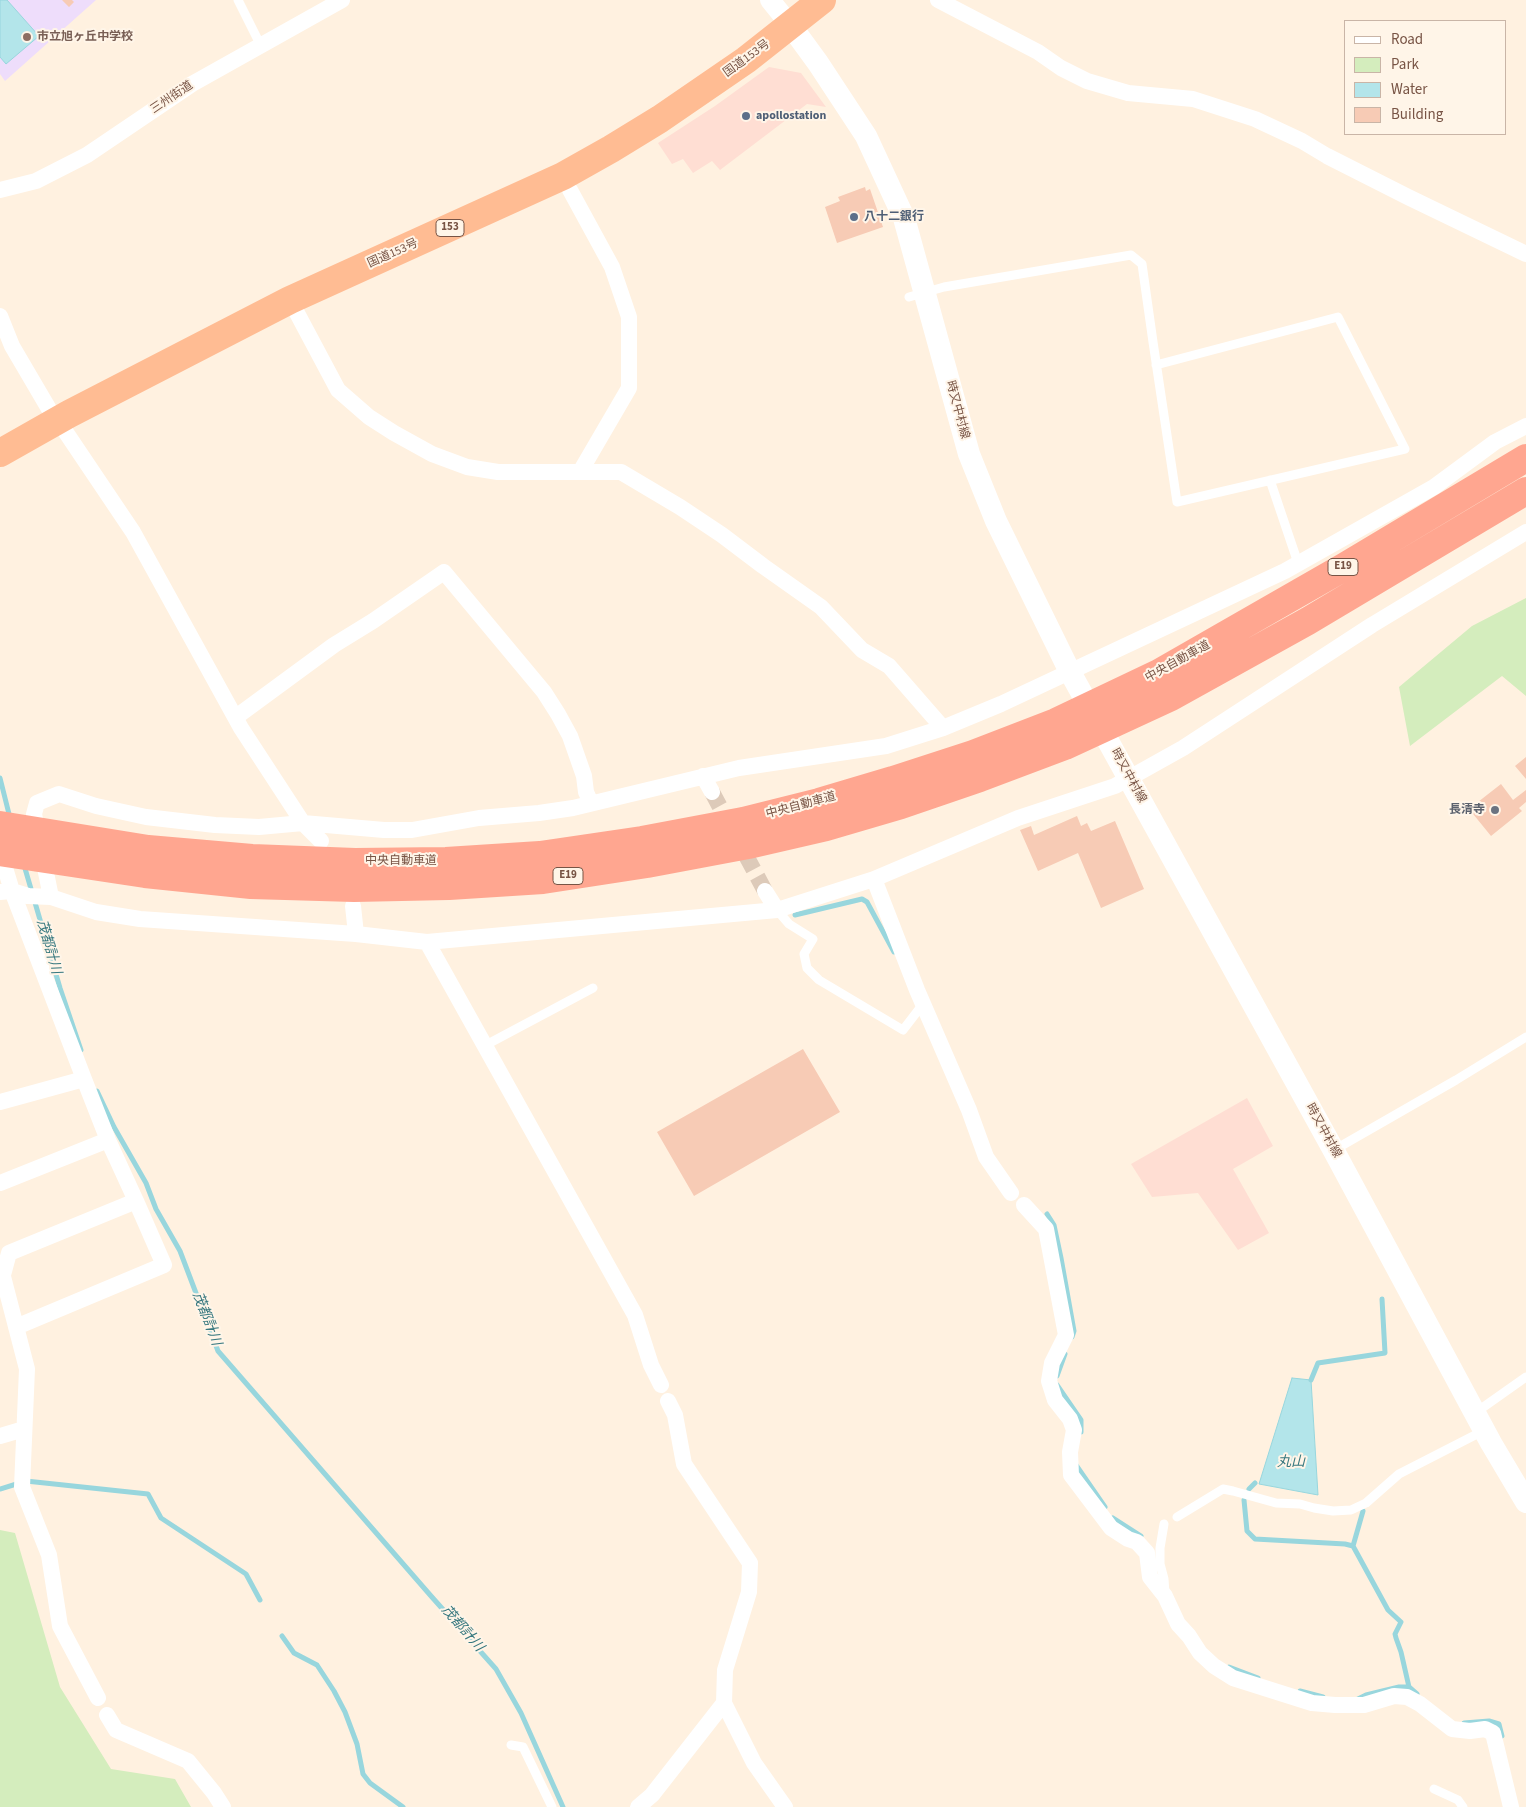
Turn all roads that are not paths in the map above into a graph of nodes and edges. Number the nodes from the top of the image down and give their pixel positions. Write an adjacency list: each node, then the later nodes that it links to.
1 (238, 0): 7 (lane)
2 (342, 0): 7 (street, 三州街道)
3 (770, 0): 6 (street)
4 (822, 0): 6 (highway, 国道153号 / 153)
5 (938, 0): 10 (street)
6 (791, 26): 11 (main road, 時又中村線); 16 (highway, 国道153号 / 153)
7 (261, 46): 8 (street, 三州街道)
8 (0, 190)
9 (570, 190): 20 (street)
10 (1526, 254)
11 (917, 295): 15 (lane); 25 (main road, 時又中村線)
12 (297, 313): 20 (street)
13 (0, 316): 14 (street)
14 (6, 344): 16 (street)
15 (1156, 365): 21 (lane); 21 (lane)
16 (56, 421): 18 (highway, 国道153号 / 153); 27 (street)
17 (1526, 426): 24 (street)
18 (0, 453)
19 (1526, 458): 26 (highway, 中央自動車道 / E19)
20 (580, 472): 28 (street)
21 (1270, 480): 24 (lane)
22 (1526, 491): 26 (highway, 中央自動車道 / E19)
23 (1526, 532): 31 (street)
24 (1298, 563): 25 (street)
25 (1070, 672): 28 (street); 31 (main road, 時又中村線)
26 (1165, 685): 29 (highway, 中央自動車道 / E19)
27 (236, 718): 33 (street); 34 (street)
28 (943, 728): 30 (street)
29 (1061, 734): 35 (highway, 中央自動車道 / E19); 37 (highway, 中央自動車道 / E19)
30 (704, 776): 32 (street); 33 (street)
31 (1129, 779): 38 (street); 52 (main road, 時又中村線)
32 (712, 792)
33 (590, 803): 34 (street)
34 (303, 823): 36 (street); 40 (street)
35 (0, 825)
36 (321, 840)
37 (0, 851): 40 (street)
38 (874, 879): 42 (street); 46 (street)
39 (765, 891): 42 (street)
40 (27, 895): 43 (street); 49 (street)
41 (353, 906): 43 (street)
42 (777, 910): 44 (street); 46 (lane)
43 (356, 934): 44 (street)
44 (427, 942): 48 (street)
45 (593, 988): 48 (lane)
46 (923, 1004): 54 (street)
47 (1526, 1037): 52 (lane)
48 (484, 1046): 60 (street)
49 (84, 1079): 50 (street); 51 (street)
50 (0, 1102)
51 (108, 1140): 53 (street); 55 (street)
52 (1334, 1150): 62 (main road, 時又中村線)
53 (0, 1183)
54 (1011, 1193)
55 (136, 1201): 57 (street); 58 (street)
56 (1024, 1205): 68 (street)
57 (1, 1270): 58 (street)
58 (16, 1327): 63 (street)
59 (1526, 1377): 62 (lane)
60 (661, 1385)
61 (668, 1401): 70 (street)
62 (1479, 1422): 65 (main road, 時又中村線); 66 (lane)
63 (24, 1429): 64 (street); 69 (street)
64 (0, 1436)
65 (1524, 1496)
66 (1177, 1517)
67 (1164, 1524): 68 (lane)
68 (1165, 1596): 79 (street)
69 (98, 1698)
70 (724, 1703): 76 (street); 77 (street)
71 (107, 1715): 74 (street)
72 (511, 1745): 75 (lane)
73 (1434, 1789): 78 (lane)
74 (223, 1807)
75 (552, 1807)
76 (638, 1807)
77 (786, 1807)
78 (1463, 1807)
79 (1511, 1807)

